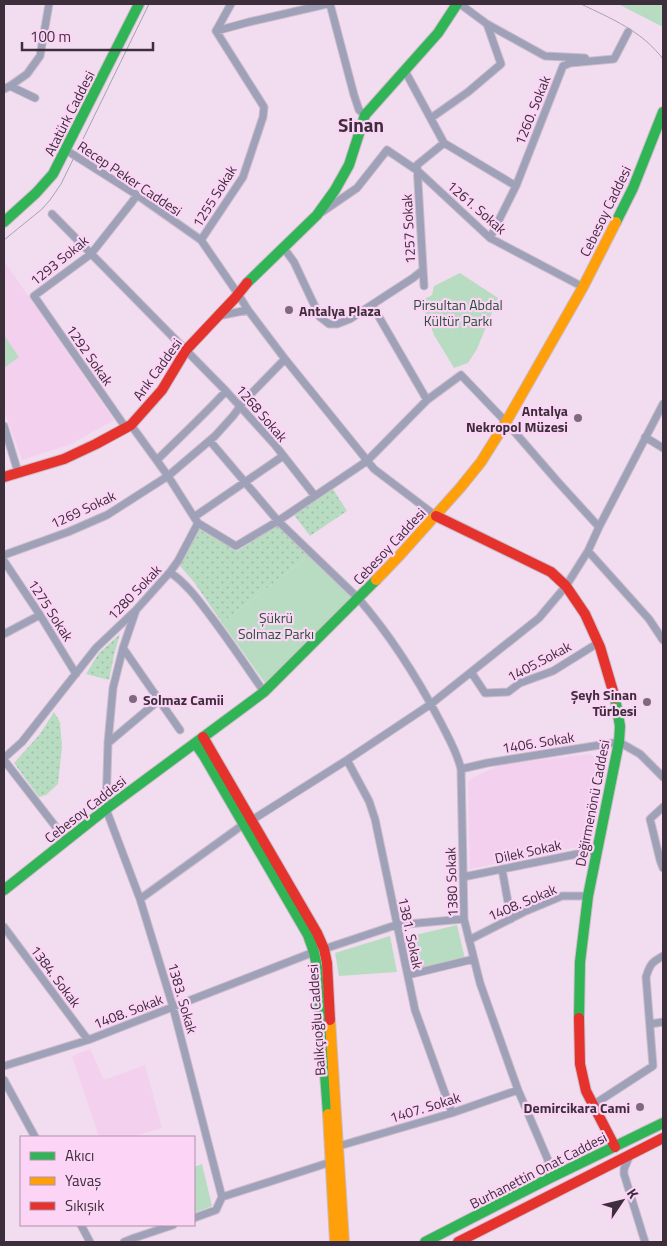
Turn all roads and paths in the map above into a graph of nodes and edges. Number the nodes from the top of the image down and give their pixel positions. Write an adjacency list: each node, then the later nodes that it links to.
1 (50, 4): 11 (street)
2 (140, 4): 17 (street, Atatürk Caddesi)
3 (231, 4): 7 (street)
4 (328, 4): 7 (street); 14 (street)
5 (458, 4): 6 (street); 10 (street)
6 (487, 24): 9 (street); 15 (street)
7 (216, 31): 25 (street, 1255 Sokak)
8 (628, 32): 9 (street)
9 (614, 60): 19 (street, 1260. Sokak)
10 (404, 71): 14 (street); 15 (street)
11 (7, 87): 12 (street)
12 (35, 98)
13 (663, 112): 30 (street, Cebesoy Caddesi)
14 (365, 115): 22 (street, Arık Caddesi)
15 (431, 118): 16 (street)
16 (444, 143): 18 (street); 19 (street)
17 (66, 150): 20 (street, Recep Peker Caddesi); 23 (street, Atatürk Caddesi)
18 (418, 171): 22 (street, 1261. Sokak); 24 (street, 1261. Sokak); 28 (street, 1257 Sokak)
19 (516, 186): 24 (street, 1260. Sokak)
20 (136, 195): 25 (street, Recep Peker Caddesi); 27 (street, 1293 Sokak)
21 (52, 214): 27 (street, 1268 Sokak)
22 (317, 215): 26 (street, Arık Caddesi)
23 (4, 222)
24 (490, 238): 30 (street, 1261. Sokak)
25 (201, 240): 31 (street, Recep Peker Caddesi)
26 (283, 247): 31 (street, Arık Caddesi); 33 (street)
27 (91, 254): 32 (street, 1293 Sokak); 36 (street, 1268 Sokak)
28 (423, 270): 29 (street, 1257 Sokak); 33 (street)
29 (424, 286)
30 (583, 287): 42 (street, Cebesoy Caddesi)
31 (238, 294): 34 (street, Recep Peker Caddesi); 35 (street, Arık Caddesi)
32 (34, 296): 44 (street, 1292 Sokak)
33 (372, 305): 39 (street)
34 (248, 310): 35 (street); 37 (street, Recep Peker Caddesi)
35 (218, 316): 36 (street, Arık Caddesi)
36 (186, 350): 38 (street, 1268 Sokak); 44 (street, Arık Caddesi)
37 (284, 359): 41 (street, 1269 Sokak); 50 (street, Recep Peker Caddesi)
38 (226, 390): 41 (street, 1268 Sokak); 49 (street)
39 (427, 400): 42 (street); 50 (street)
40 (663, 404): 45 (street)
41 (240, 406): 46 (street, 1269 Sokak); 48 (street, 1268 Sokak)
42 (506, 422): 56 (street, Cebesoy Caddesi); 59 (street)
43 (4, 426): 51 (street)
44 (129, 426): 49 (street, 1292 Sokak); 51 (street, Arık Caddesi)
45 (645, 437): 47 (street); 59 (street)
46 (210, 441): 52 (street, 1269 Sokak); 54 (street, 1380 Sokak)
47 (663, 448)
48 (283, 456): 54 (street, 1280 Sokak); 55 (street, 1268 Sokak)
49 (157, 460): 52 (street, 1292 Sokak)
50 (368, 461): 55 (street); 56 (street, Recep Peker Caddesi)
51 (18, 472): 53 (street, Arık Caddesi)
52 (168, 476): 57 (street, 1292 Sokak); 61 (street, 1269 Sokak)
53 (4, 477)
54 (245, 482): 57 (street, 1280 Sokak); 58 (street, 1380 Sokak)
55 (315, 496): 58 (street)
56 (436, 516): 64 (street, Değirmenönü Caddesi); 65 (street, Cebesoy Caddesi)
57 (196, 520): 58 (street); 63 (street, 1280 Sokak)
58 (278, 522): 65 (street, 1380 Sokak)
59 (599, 527): 60 (street)
60 (588, 551): 64 (street); 69 (street)
61 (4, 555)
62 (4, 561): 67 (street, 1275 Sokak)
63 (170, 572): 66 (street, 1280 Sokak); 74 (street)
64 (566, 586): 70 (street, Değirmenönü Caddesi); 72 (street)
65 (358, 598): 74 (street, Cebesoy Caddesi); 76 (street, 1380 Sokak)
66 (136, 610): 71 (street); 73 (street, 1280 Sokak)
67 (40, 615): 68 (street); 73 (street, 1275 Sokak)
68 (4, 634)
69 (663, 640)
70 (598, 642): 72 (street, 1405.Sokak); 79 (street, Değirmenönü Caddesi)
71 (123, 648): 75 (street); 80 (street)
72 (472, 672): 76 (street)
73 (76, 674): 81 (street, 1280 Sokak)
74 (264, 692): 78 (street, Cebesoy Caddesi)
75 (160, 700): 77 (street); 80 (street)
76 (431, 704): 82 (street); 83 (street, 1380 Sokak)
77 (180, 730)
78 (199, 740): 86 (street, Cebesoy Caddesi); 87 (street, Balıkçıoğlu Caddesi)
79 (619, 742): 83 (street, 1406. Sokak); 84 (street); 89 (street, Değirmenönü Caddesi)
80 (108, 743): 86 (street)
81 (4, 759): 88 (street)
82 (346, 760): 87 (street); 98 (street, 1381. Sokak)
83 (461, 769): 92 (street, 1380 Sokak)
84 (663, 776)
85 (663, 807): 90 (street)
86 (106, 809): 88 (street, Cebesoy Caddesi); 95 (street, 1383. Sokak)
87 (248, 822): 95 (street); 101 (street, Balıkçıoğlu Caddesi)
88 (66, 840): 93 (street, Cebesoy Caddesi)
89 (597, 850): 91 (street, Dilek Sokak); 94 (street, Değirmenönü Caddesi)
90 (663, 868)
91 (502, 869): 92 (street, Dilek Sokak); 96 (street)
92 (463, 878): 97 (street, 1380 Sokak)
93 (4, 890)
94 (588, 896): 96 (street, 1408. Sokak); 112 (street, Değirmenönü Caddesi)
95 (140, 899): 105 (street, 1383. Sokak)
96 (511, 918): 100 (street, 1408. Sokak)
97 (464, 919): 98 (street, 1408. Sokak); 100 (street, 1380 Sokak)
98 (396, 925): 101 (street, 1408. Sokak); 104 (street, 1381. Sokak)
99 (4, 927): 108 (street, 1384. Sokak)
100 (469, 940): 103 (street, 1380 Sokak)
101 (319, 950): 105 (street, 1408. Sokak); 117 (street, Balıkçıoğlu Caddesi); 120 (street, Balıkçıoğlu Caddesi)
102 (663, 956): 107 (street)
103 (474, 959): 104 (street); 111 (street, 1380 Sokak)
104 (408, 975): 113 (street, 1381. Sokak)
105 (173, 1007): 108 (street, 1408. Sokak); 122 (street, 1383. Sokak)
106 (663, 1022): 107 (street)
107 (650, 1024): 112 (street)
108 (88, 1040): 109 (street, 1408. Sokak)
109 (4, 1066)
110 (4, 1080): 115 (street)
111 (518, 1090): 113 (street, 1407. Sokak); 121 (street, 1380 Sokak)
112 (594, 1105): 118 (street, Değirmenönü Caddesi)
113 (452, 1113): 117 (street, 1407. Sokak)
114 (663, 1123): 118 (street, Burhanettin Onat Caddesi)
115 (34, 1136)
116 (663, 1138): 119 (street)
117 (338, 1146): 129 (street, Balıkçıoğlu Caddesi)
118 (615, 1147): 121 (street, Burhanettin Onat Caddesi)
119 (630, 1155): 131 (street); 132 (street)
120 (331, 1162): 122 (street); 128 (street, Balıkçıoğlu Caddesi)
121 (548, 1179): 130 (street, Burhanettin Onat Caddesi)
122 (222, 1197): 123 (street)
123 (195, 1218)
124 (82, 1226): 126 (street)
125 (169, 1226): 127 (street)
126 (90, 1242)
127 (124, 1242)
128 (335, 1242)
129 (344, 1242)
130 (425, 1242)
131 (458, 1242)
132 (645, 1242)

